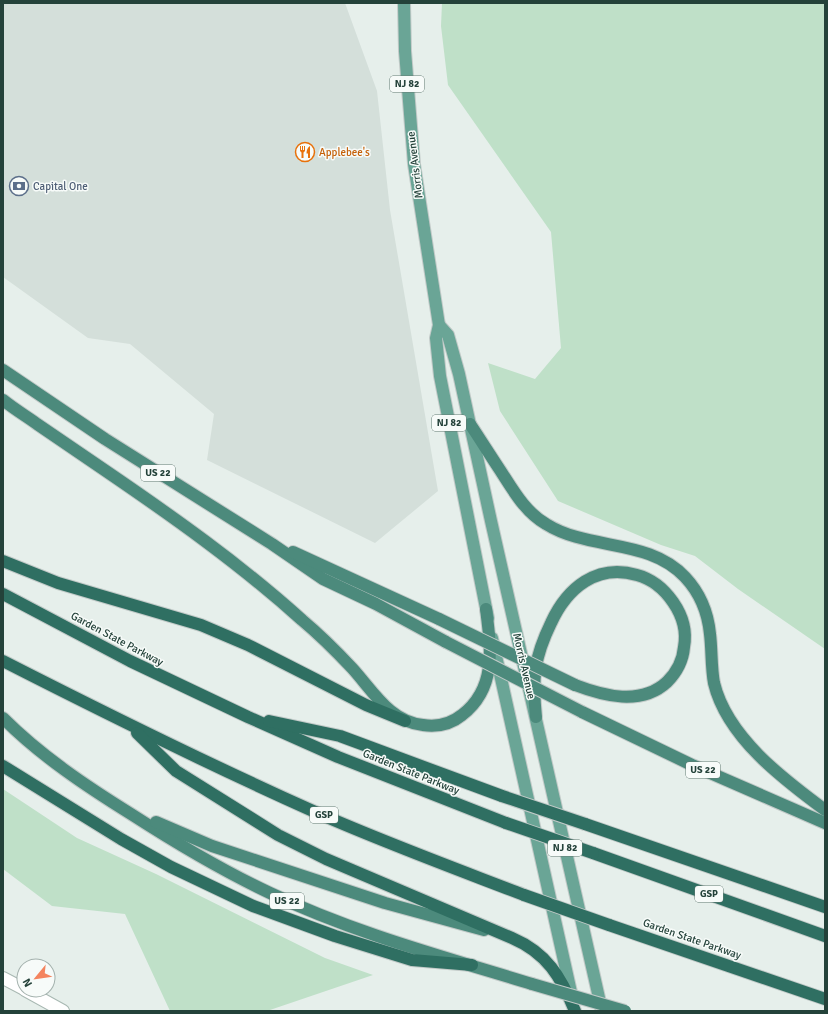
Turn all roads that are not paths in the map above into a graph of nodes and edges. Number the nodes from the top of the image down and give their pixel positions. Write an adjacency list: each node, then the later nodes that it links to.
1 (404, 3): 2 (main road, Morris Avenue / NJ 82)
2 (439, 325): 5 (main road, Morris Avenue / NJ 82); 9 (main road, Morris Avenue / NJ 82)
3 (3, 370): 6 (highway, US 22)
4 (4, 401): 14 (highway)
5 (470, 424): 12 (main road, Morris Avenue / NJ 82); 18 (highway)
6 (250, 530): 12 (highway, bridge); 19 (highway, US 22, bridge)
7 (3, 561): 14 (highway)
8 (3, 594): 11 (highway, Garden State Parkway / GSP)
9 (486, 609): 14 (highway); 29 (main road, Morris Avenue / NJ 82)
10 (3, 661): 15 (highway, Garden State Parkway / GSP)
11 (248, 717): 20 (highway, bridge); 21 (highway, Garden State Parkway / GSP, bridge)
12 (536, 717): 30 (main road, Morris Avenue / NJ 82)
13 (3, 718): 17 (highway, US 22)
14 (405, 721)
15 (128, 725): 22 (highway); 27 (highway, Garden State Parkway / GSP, bridge)
16 (3, 766): 23 (highway)
17 (116, 805): 22 (highway); 23 (highway, US 22)
18 (825, 810)
19 (825, 823)
20 (825, 907)
21 (825, 936)
22 (512, 938): 29 (highway)
23 (472, 965): 31 (highway, US 22, bridge)
24 (3, 978): 25 (street)
25 (16, 985)
26 (39, 998): 28 (street)
27 (825, 999)
28 (63, 1011)
29 (575, 1011)
30 (602, 1011)
31 (625, 1011)

